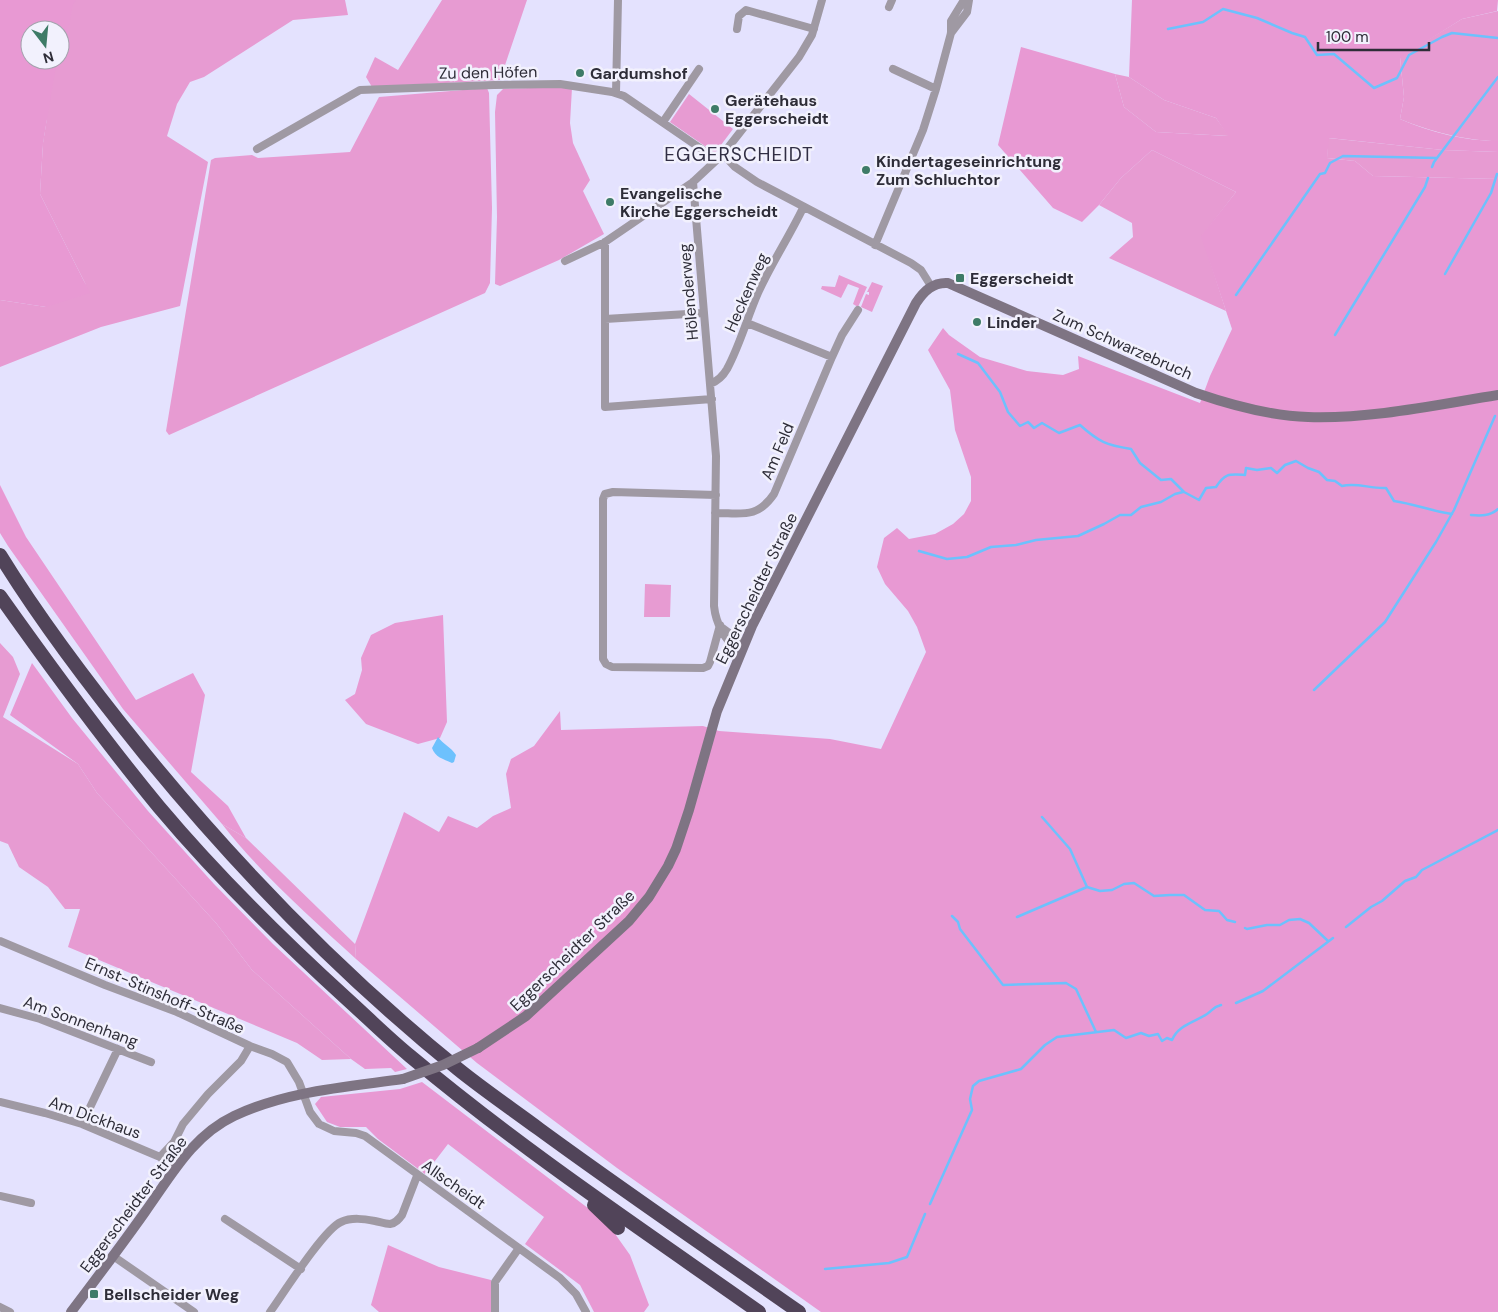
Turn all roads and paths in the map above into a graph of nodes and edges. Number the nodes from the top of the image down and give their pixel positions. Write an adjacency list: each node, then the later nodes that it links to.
1 (618, 0): 11 (street)
2 (822, 0): 6 (street)
3 (964, 0): 7 (street)
4 (969, 0): 7 (street)
5 (737, 29): 6 (street)
6 (814, 29): 14 (street)
7 (950, 33): 10 (street)
8 (699, 69): 12 (street)
9 (893, 69): 10 (street)
10 (936, 89): 19 (street)
11 (616, 93): 12 (street, Zu den Höfen); 13 (street, Zu den Höfen)
12 (663, 122): 15 (street, Zu den Höfen)
13 (257, 149)
14 (723, 154): 15 (street); 17 (street)
15 (716, 159): 16 (street)
16 (693, 182): 18 (street); 23 (street, Hölenderweg)
17 (803, 208): 19 (street); 25 (street, Heckenweg)
18 (605, 242): 20 (street); 24 (street)
19 (875, 245): 21 (street)
20 (565, 261)
21 (931, 286): 28 (street, Zum Schwarzebruch); 35 (street, Eggerscheidter Straße)
22 (858, 310): 26 (street, Am Feld)
23 (704, 313): 24 (street); 27 (street, Hölenderweg)
24 (605, 319): 29 (street)
25 (746, 323): 26 (street); 27 (street, Heckenweg)
26 (832, 357): 31 (street, Am Feld)
27 (710, 384): 29 (street, Hölenderweg)
28 (1498, 395)
29 (712, 398): 30 (street, Hölenderweg)
30 (716, 495): 31 (street, Hölenderweg); 34 (street)
31 (715, 513): 34 (street, Hölenderweg)
32 (0, 555): 63 (highway)
33 (0, 596): 46 (highway)
34 (720, 625): 35 (street, Hölenderweg)
35 (742, 648): 41 (street, Eggerscheidter Straße, bridge)
36 (0, 940): 38 (street, Ernst-Stinshoff-Straße)
37 (0, 1008): 39 (street, Am Sonnenhang)
38 (250, 1046): 41 (street, Ernst-Stinshoff-Straße); 44 (street, Eggerscheidter Straße)
39 (118, 1048): 40 (street, Am Sonnenhang); 43 (street)
40 (151, 1062)
41 (303, 1093): 45 (street, Eggerscheidter Straße); 47 (street, Allscheidt)
42 (0, 1102): 43 (street, Am Dickhaus)
43 (82, 1124): 44 (street, Am Dickhaus)
44 (160, 1157): 45 (street, Am Dickhaus)
45 (173, 1170): 53 (street, Eggerscheidter Straße)
46 (561, 1173): 51 (highway); 62 (highway)
47 (417, 1176): 52 (street, Allscheidt); 54 (street)
48 (0, 1196): 49 (street)
49 (31, 1203)
50 (225, 1219): 54 (street)
51 (618, 1228)
52 (519, 1248): 60 (street); 61 (street, Allscheidt)
53 (113, 1256): 57 (street, Eggerscheidter Straße); 58 (street)
54 (301, 1269): 59 (street)
55 (0, 1307): 56 (street)
56 (10, 1312)
57 (71, 1312)
58 (194, 1312)
59 (270, 1312)
60 (494, 1312)
61 (586, 1312)
62 (759, 1312)
63 (799, 1312)

